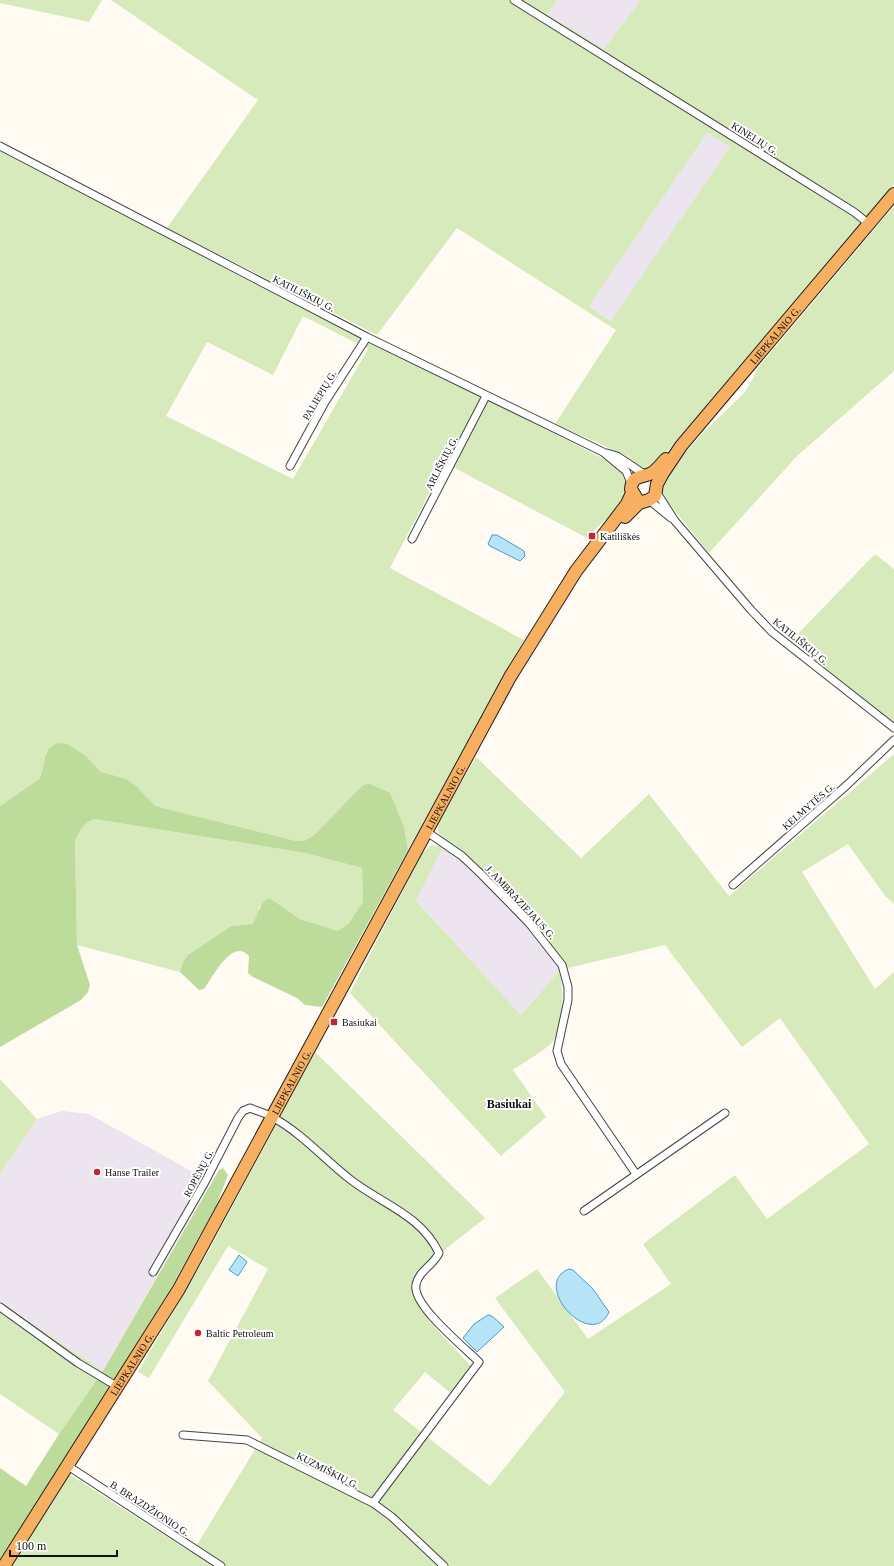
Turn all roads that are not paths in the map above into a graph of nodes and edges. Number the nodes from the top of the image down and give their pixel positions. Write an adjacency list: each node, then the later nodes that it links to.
1 (514, 0): 4 (street, KINELIŲ G.)
2 (0, 146): 5 (street, KATILIŠKIŲ G.)
3 (894, 194): 4 (highway, LIEPKALNIO G.)
4 (869, 224): 7 (highway, LIEPKALNIO G.)
5 (367, 337): 6 (street, KATILIŠKIŲ G.); 9 (street, PALIEPIŲ G.)
6 (486, 396): 8 (street, KATILIŠKIŲ G.); 14 (street, ARLIŠKIŲ G.)
7 (681, 446): 10 (highway, LIEPKALNIO G.); 12 (highway, LIEPKALNIO G.)
8 (603, 452): 10 (street, KATILIŠKIŲ G.); 11 (street, KATILIŠKIŲ G.)
9 (290, 466)
10 (646, 475): 11 (highway, LIEPKALNIO G.); 12 (highway)
11 (632, 489): 12 (highway); 15 (highway, LIEPKALNIO G.)
12 (652, 494): 13 (street, KATILIŠKIŲ G.); 13 (street, KATILIŠKIŲ G.); 15 (highway, LIEPKALNIO G.)
13 (675, 521): 16 (street, KATILIŠKIŲ G.)
14 (412, 539)
15 (565, 590): 18 (highway, LIEPKALNIO G.)
16 (894, 728)
17 (894, 740): 19 (street, KELMYTĖS G.)
18 (427, 832): 21 (highway, LIEPKALNIO G.); 22 (street, J. AMBRAZIEJAUS G.)
19 (733, 885)
20 (725, 1113): 22 (street)
21 (273, 1117): 24 (street, ROPĖNŲ G.); 26 (highway, LIEPKALNIO G.); 29 (street)
22 (636, 1174): 23 (street)
23 (584, 1211)
24 (153, 1272)
25 (0, 1308): 26 (street)
26 (118, 1386): 28 (highway, LIEPKALNIO G.)
27 (183, 1435): 29 (street, KUZMIŠKIŲ G.)
28 (68, 1466): 30 (highway, LIEPKALNIO G.); 31 (street, B. BRAZDŽIONIO G.)
29 (373, 1504): 32 (street, KUZMIŠKIŲ G.)
30 (4, 1566)
31 (221, 1566)
32 (444, 1566)

